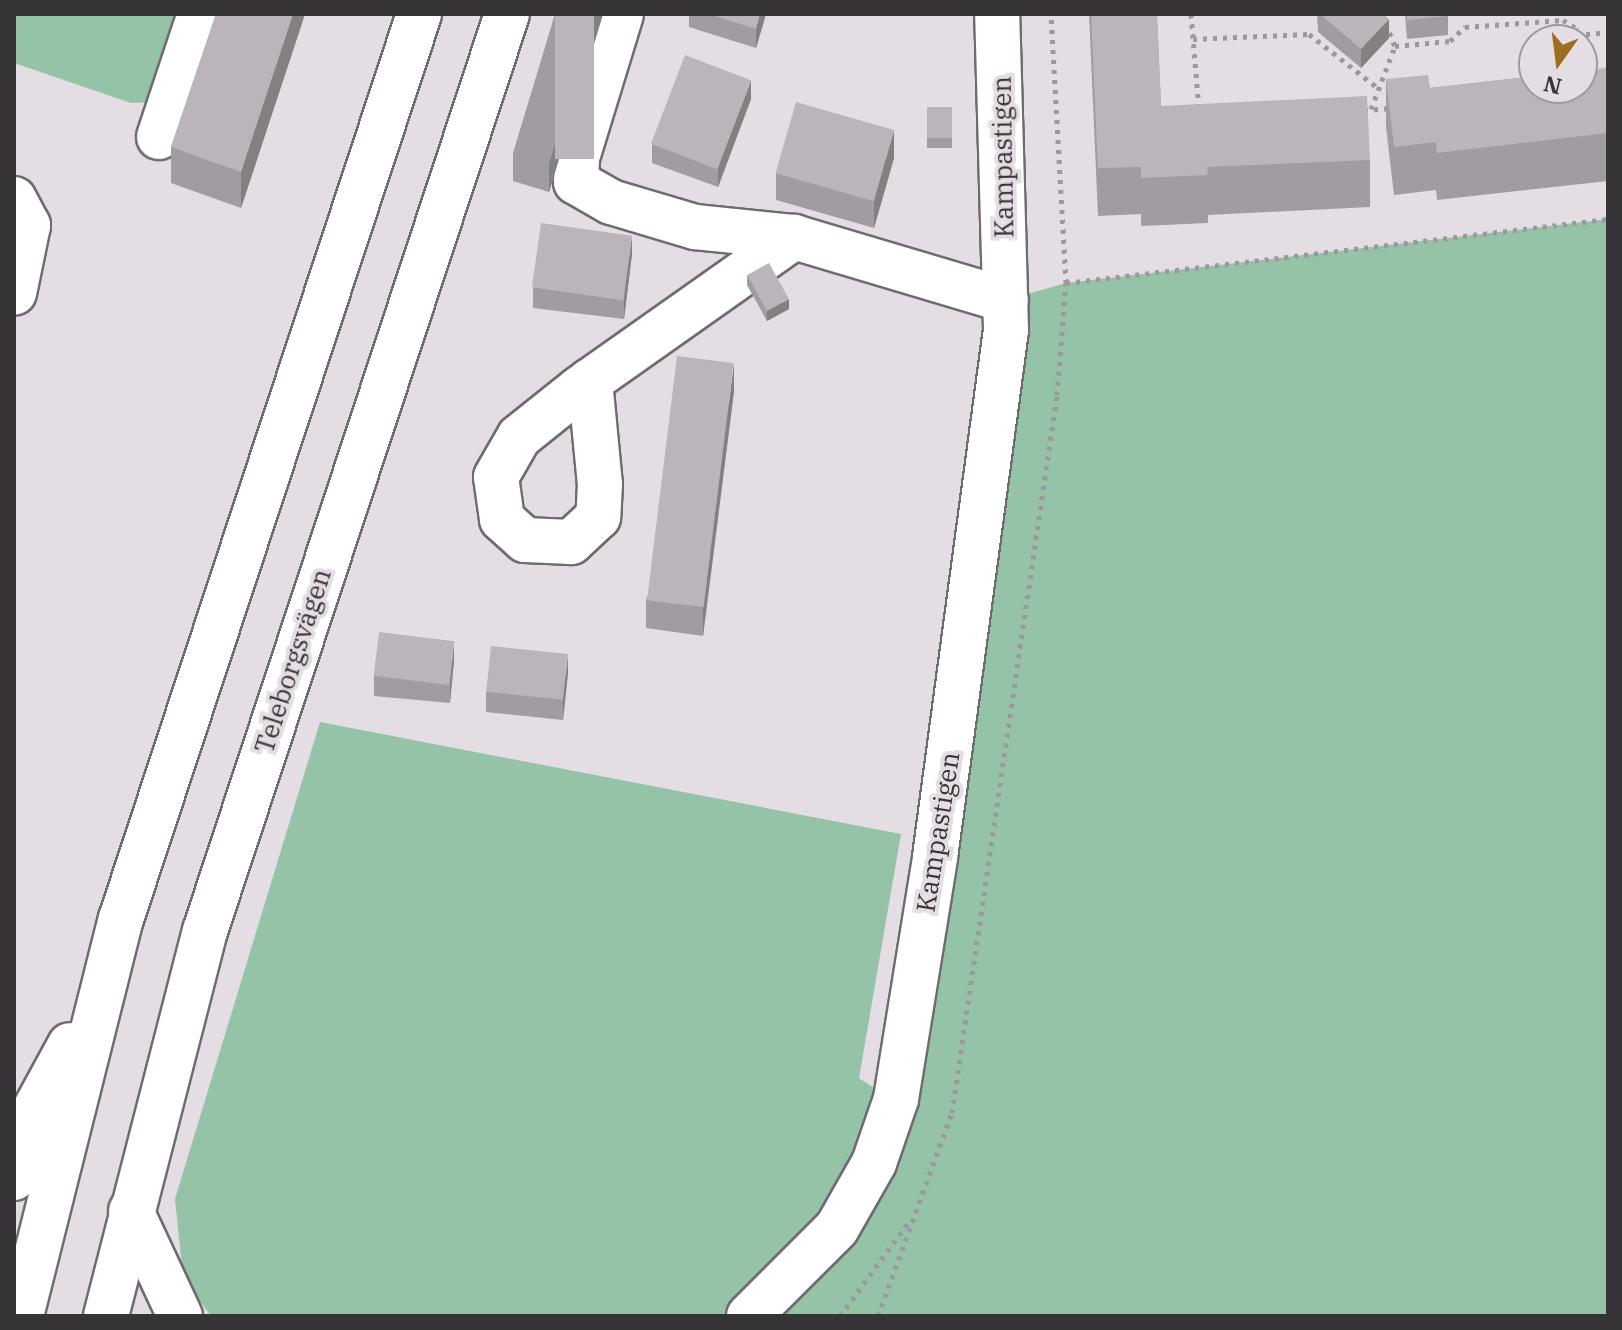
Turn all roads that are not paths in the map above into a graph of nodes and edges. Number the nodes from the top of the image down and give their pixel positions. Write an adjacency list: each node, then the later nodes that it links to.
1 (200, 14): 6 (main road)
2 (419, 14): 12 (main road)
3 (507, 14): 14 (main road, Teleborgsvägen)
4 (621, 14): 8 (main road)
5 (997, 14): 10 (main road, Kampastigen)
6 (159, 137)
7 (14, 199): 9 (main road)
8 (794, 237): 10 (main road); 11 (main road)
9 (14, 293)
10 (1006, 300): 18 (main road, Kampastigen)
11 (590, 381)
12 (98, 994): 13 (main road); 15 (main road)
13 (14, 1178)
14 (131, 1211): 16 (main road, Teleborgsvägen); 17 (main road)
15 (21, 1316)
16 (106, 1316)
17 (180, 1316)
18 (749, 1316)

